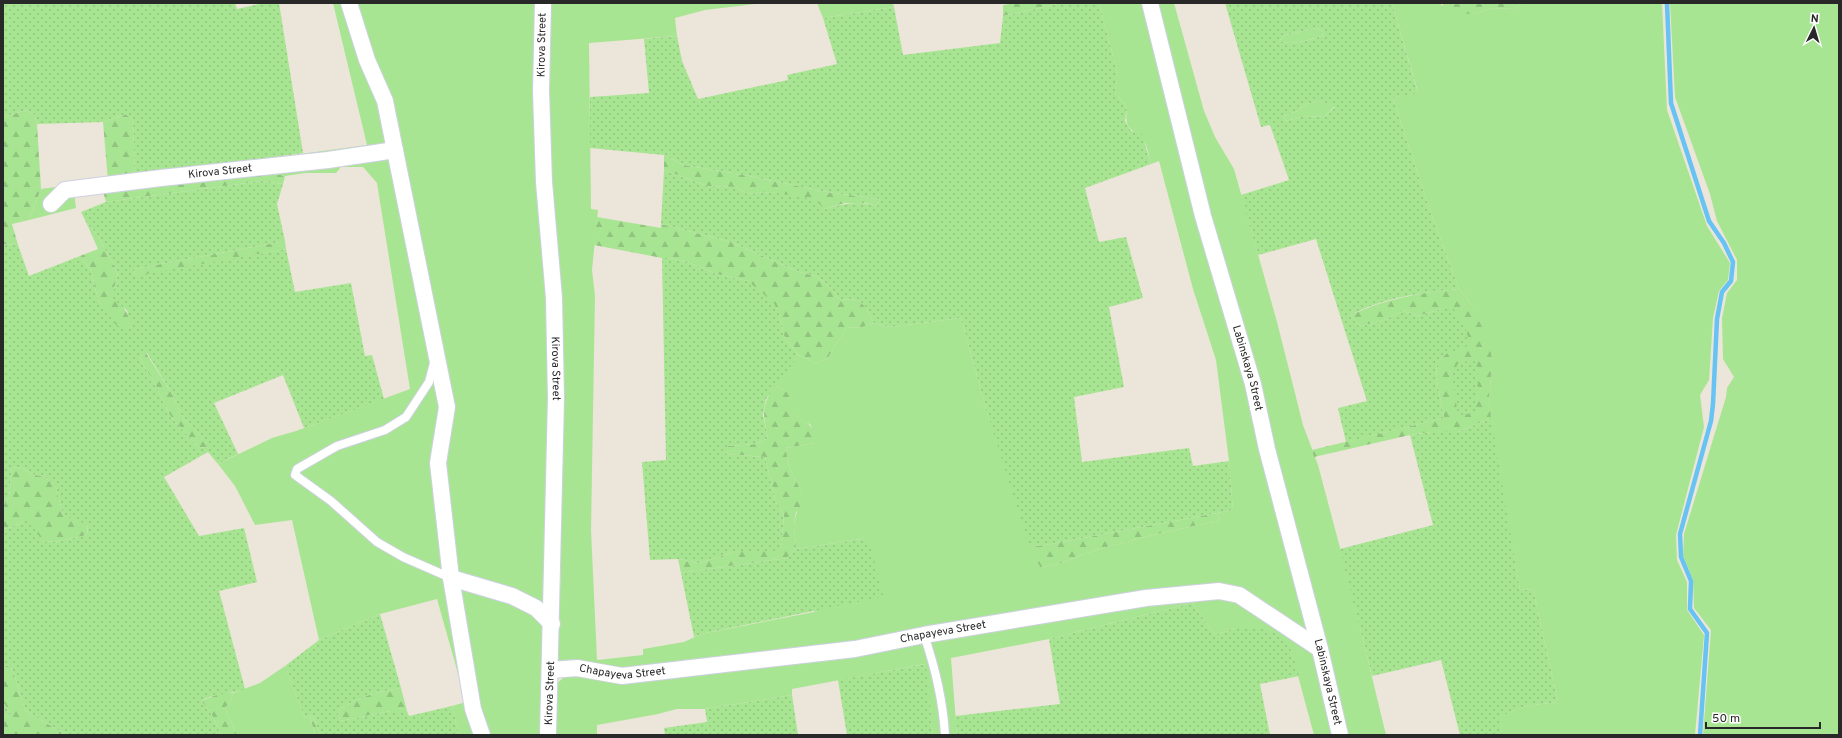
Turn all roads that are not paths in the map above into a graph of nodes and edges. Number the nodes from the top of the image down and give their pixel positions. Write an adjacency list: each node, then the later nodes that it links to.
1 (349, 3): 4 (street)
2 (543, 3): 8 (street, Kirova Street)
3 (1150, 3): 10 (street, Labinskaya Street)
4 (395, 150): 5 (street, Kirova Street); 6 (street)
5 (51, 204)
6 (437, 352): 7 (street); 7 (lane)
7 (451, 578): 8 (street); 12 (street)
8 (552, 624): 11 (street, Kirova Street)
9 (924, 635): 10 (street, Chapayeva Street); 11 (street, Chapayeva Street); 14 (lane)
10 (1320, 649): 15 (street, Labinskaya Street)
11 (551, 670): 13 (street, Kirova Street)
12 (482, 735)
13 (548, 735)
14 (945, 735)
15 (1340, 735)

